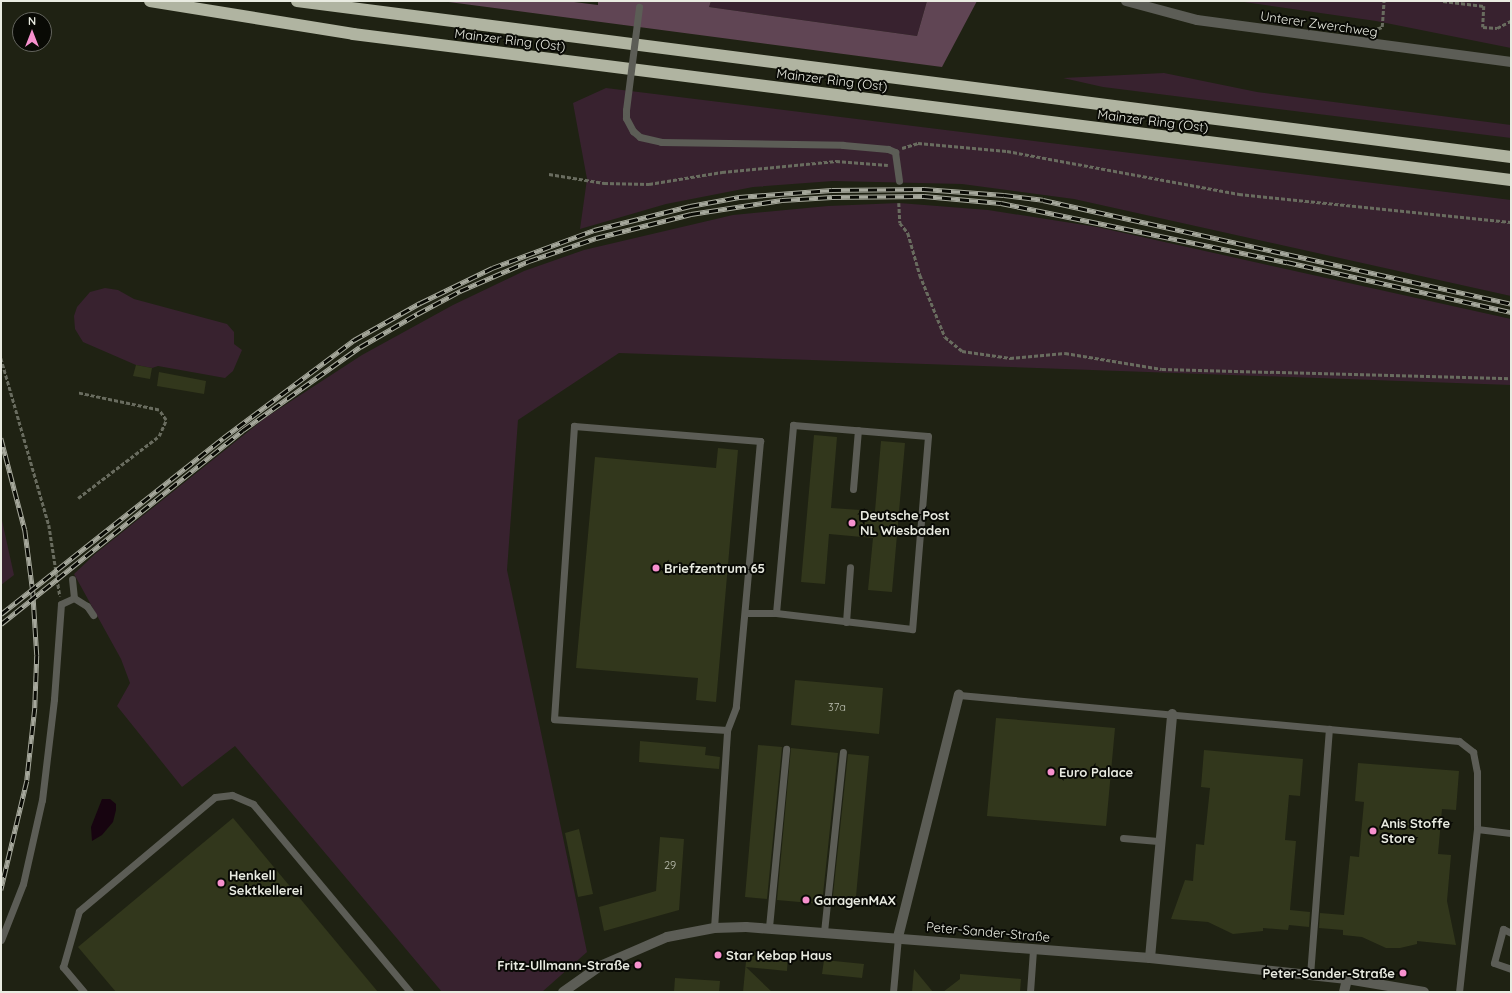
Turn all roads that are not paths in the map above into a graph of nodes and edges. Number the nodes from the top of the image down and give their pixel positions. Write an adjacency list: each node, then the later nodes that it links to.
1 (150, 1): 7 (highway, Mainzer Ring (Ost))
2 (298, 1): 6 (highway, Mainzer Ring (Ost))
3 (1126, 1): 5 (street, Unterer Zwerchweg)
4 (639, 4): 8 (lane, bridge)
5 (1511, 62)
6 (1511, 157)
7 (1511, 180)
8 (899, 181)
9 (858, 430): 10 (lane); 15 (lane); 17 (lane)
10 (852, 489)
11 (850, 567): 17 (lane)
12 (72, 580): 13 (lane)
13 (74, 598): 16 (lane); 33 (lane)
14 (745, 612): 15 (lane); 21 (lane); 21 (lane)
15 (776, 613): 17 (lane)
16 (93, 615)
17 (846, 622)
18 (959, 695): 19 (lane); 32 (street)
19 (1172, 714): 20 (lane); 27 (street)
20 (1329, 729): 24 (lane); 37 (lane)
21 (727, 730): 28 (lane)
22 (786, 749): 29 (lane)
23 (843, 752): 30 (lane)
24 (1477, 829): 25 (lane); 46 (lane)
25 (1511, 833)
26 (1123, 838): 27 (lane)
27 (1161, 842): 35 (street)
28 (714, 928): 29 (street, Peter-Sander-Straße); 41 (street, Peter-Sander-Straße)
29 (769, 928): 30 (street, Peter-Sander-Straße)
30 (824, 932): 32 (street, Peter-Sander-Straße)
31 (1511, 933): 36 (lane)
32 (898, 937): 34 (street, Peter-Sander-Straße); 42 (lane)
33 (1, 940)
34 (1033, 950): 35 (street, Peter-Sander-Straße); 43 (lane)
35 (1150, 958): 37 (street, Peter-Sander-Straße)
36 (1511, 969)
37 (1310, 975): 38 (street, Peter-Sander-Straße)
38 (1347, 979): 44 (street); 45 (street, Peter-Sander-Straße)
39 (84, 992): 40 (lane)
40 (410, 992)
41 (563, 992)
42 (893, 992)
43 (1030, 992)
44 (1344, 992)
45 (1424, 992)
46 (1459, 992)

